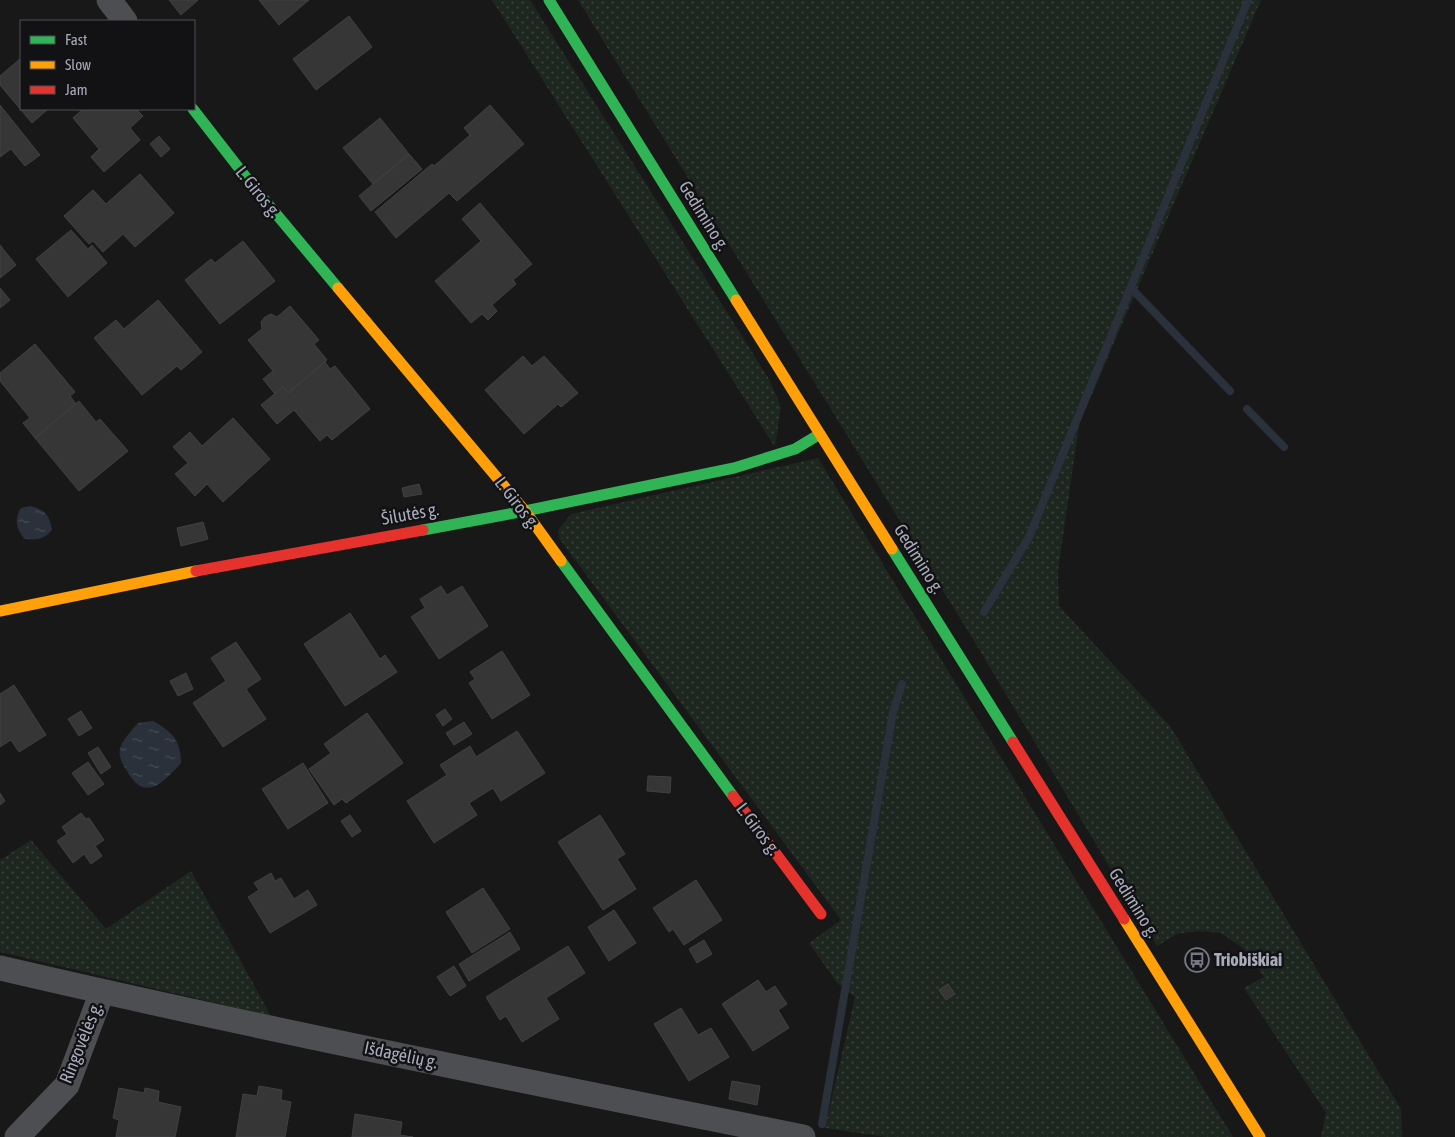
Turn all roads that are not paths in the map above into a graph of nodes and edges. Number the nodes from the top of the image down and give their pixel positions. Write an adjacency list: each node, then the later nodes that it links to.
1 (109, 0): 3 (street)
2 (549, 0): 5 (main road, Gedimino g.)
3 (124, 20)
4 (194, 110): 6 (main road, L. Giros g.)
5 (820, 434): 6 (main road, Šilutės g.); 13 (main road, Gedimino g.)
6 (525, 511): 7 (main road, Šilutės g.); 8 (main road, L. Giros g.)
7 (0, 611)
8 (821, 914)
9 (0, 968): 10 (street, Išdagėlių g.)
10 (102, 992): 11 (street, Ringovėlės g.); 12 (street, Išdagėlių g.)
11 (17, 1137)
12 (803, 1137)
13 (1260, 1137)

